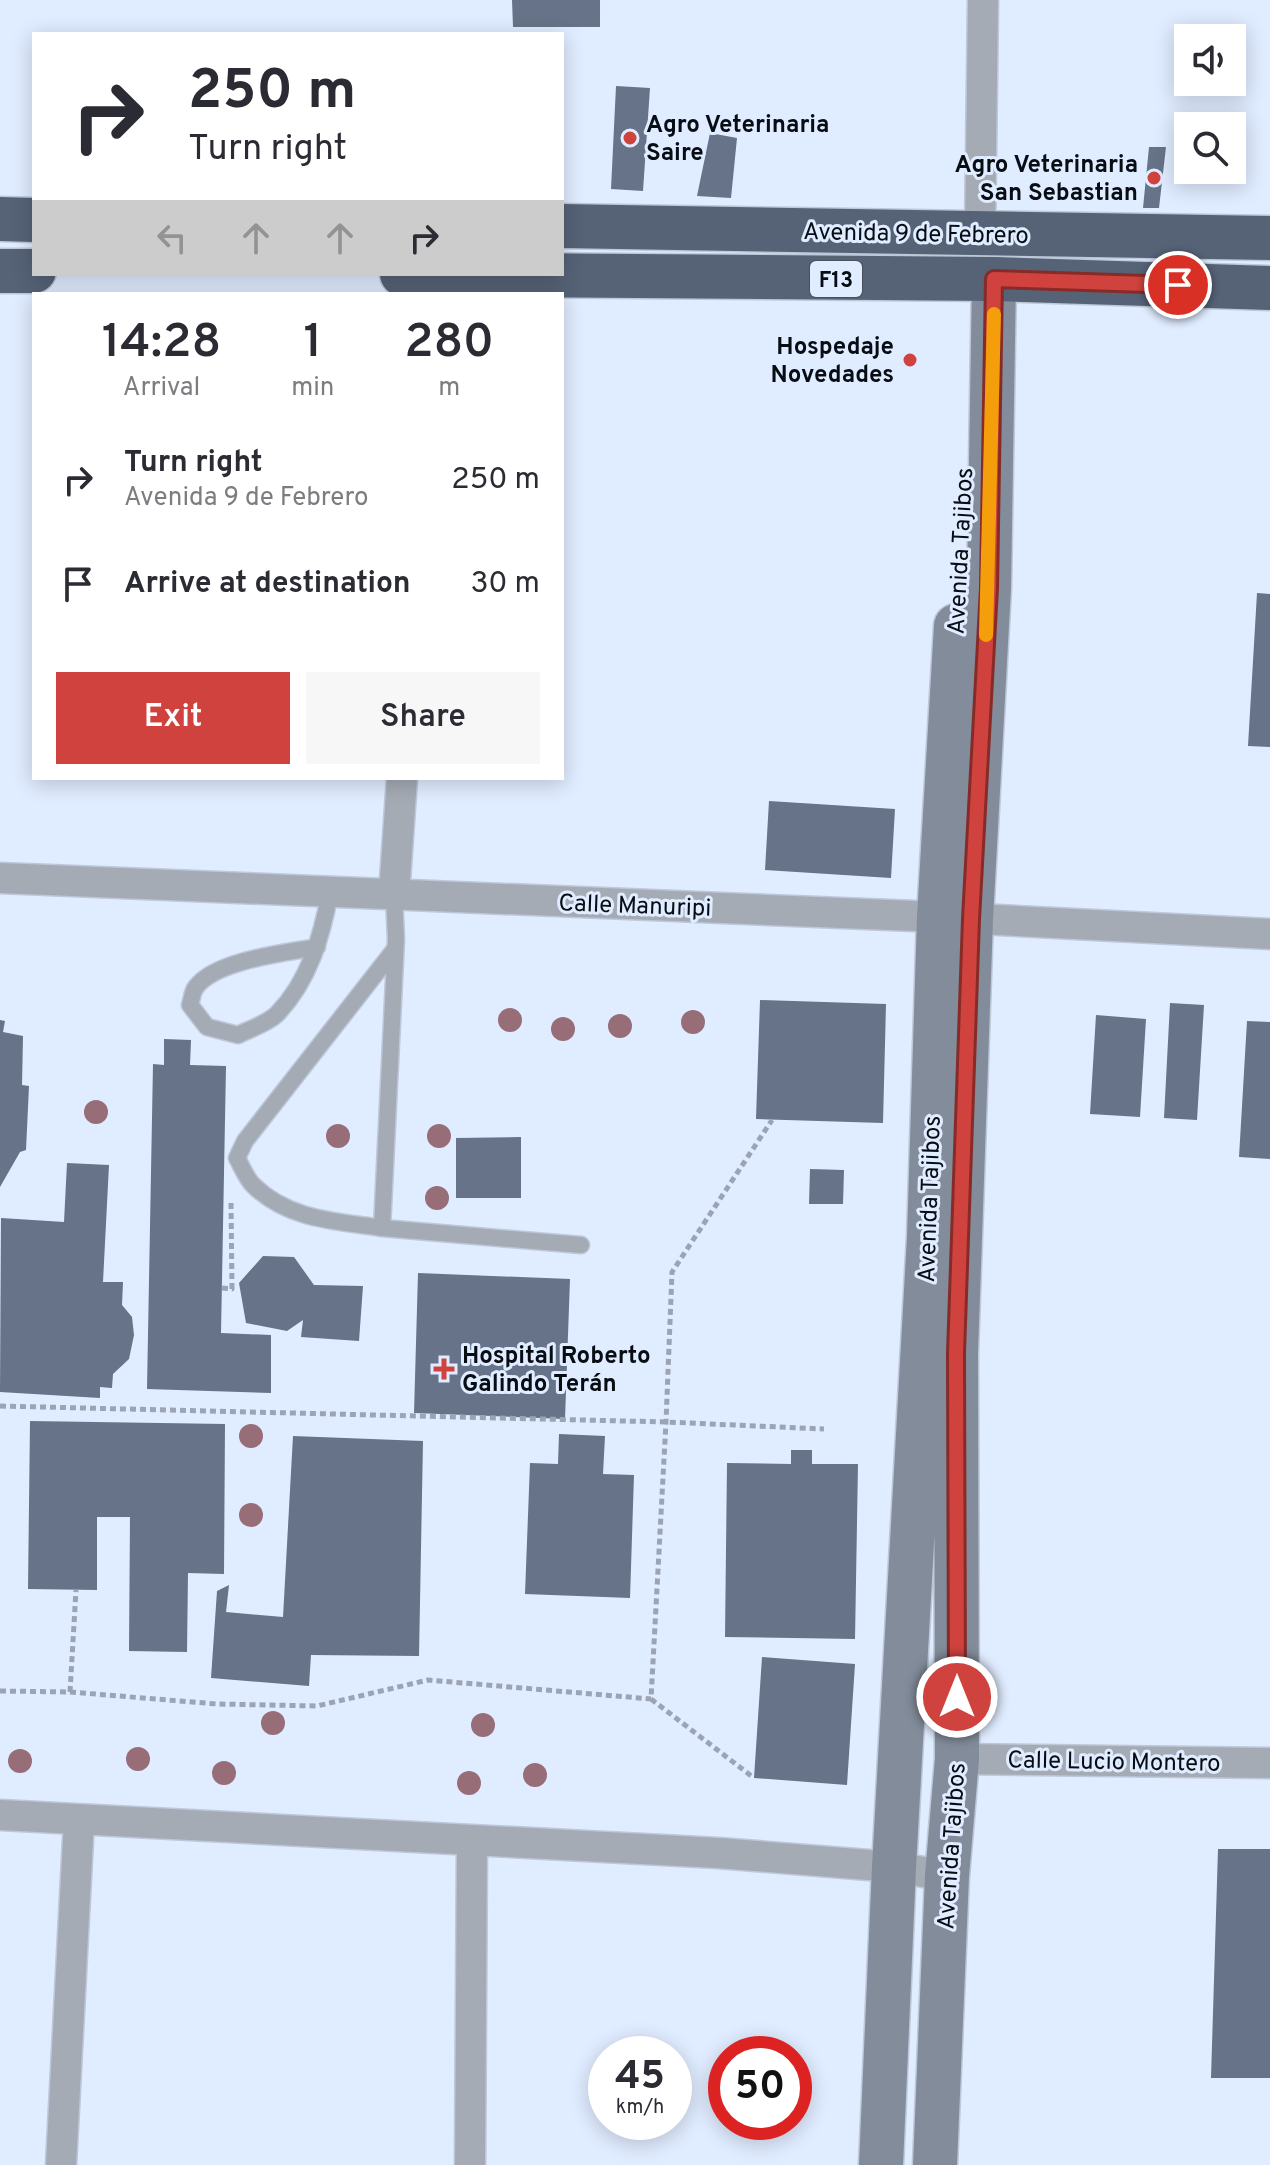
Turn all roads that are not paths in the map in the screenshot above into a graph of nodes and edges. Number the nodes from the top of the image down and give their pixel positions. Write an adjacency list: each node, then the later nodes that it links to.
1 (983, 0): 5 (street)
2 (0, 219): 3 (highway)
3 (32, 220)
4 (564, 226): 5 (highway, Avenida 9 de Febrero / F13)
5 (980, 234): 6 (highway, Avenida 9 de Febrero / F13)
6 (1270, 238)
7 (0, 271): 8 (highway)
8 (32, 271)
9 (564, 275): 10 (highway, Avenida 9 de Febrero / F13)
10 (985, 280): 11 (highway, Avenida 9 de Febrero / F13); 16 (main road, Avenida Tajibos)
11 (1270, 288)
12 (402, 780): 15 (street)
13 (0, 878): 14 (street, Calle Manuripi)
14 (330, 892): 15 (street, Calle Manuripi); 18 (lane)
15 (394, 895): 16 (street, Calle Manuripi); 19 (lane)
16 (955, 918): 17 (street, Calle Manuripi); 22 (main road, Avenida Tajibos); 27 (main road, Avenida Tajibos)
17 (1270, 934)
18 (317, 947): 18 (lane)
19 (395, 949): 20 (lane); 20 (lane)
20 (382, 1228): 21 (lane)
21 (581, 1245)
22 (957, 1759): 23 (street, Calle Lucio Montero); 28 (main road, Avenida Tajibos)
23 (1270, 1763)
24 (0, 1815): 25 (street)
25 (79, 1820): 26 (street); 29 (street)
26 (472, 1841): 27 (street); 30 (street)
27 (894, 1867): 28 (street); 31 (main road, Avenida Tajibos)
28 (947, 1876): 32 (main road, Avenida Tajibos)
29 (61, 2165)
30 (470, 2165)
31 (881, 2165)
32 (935, 2165)

